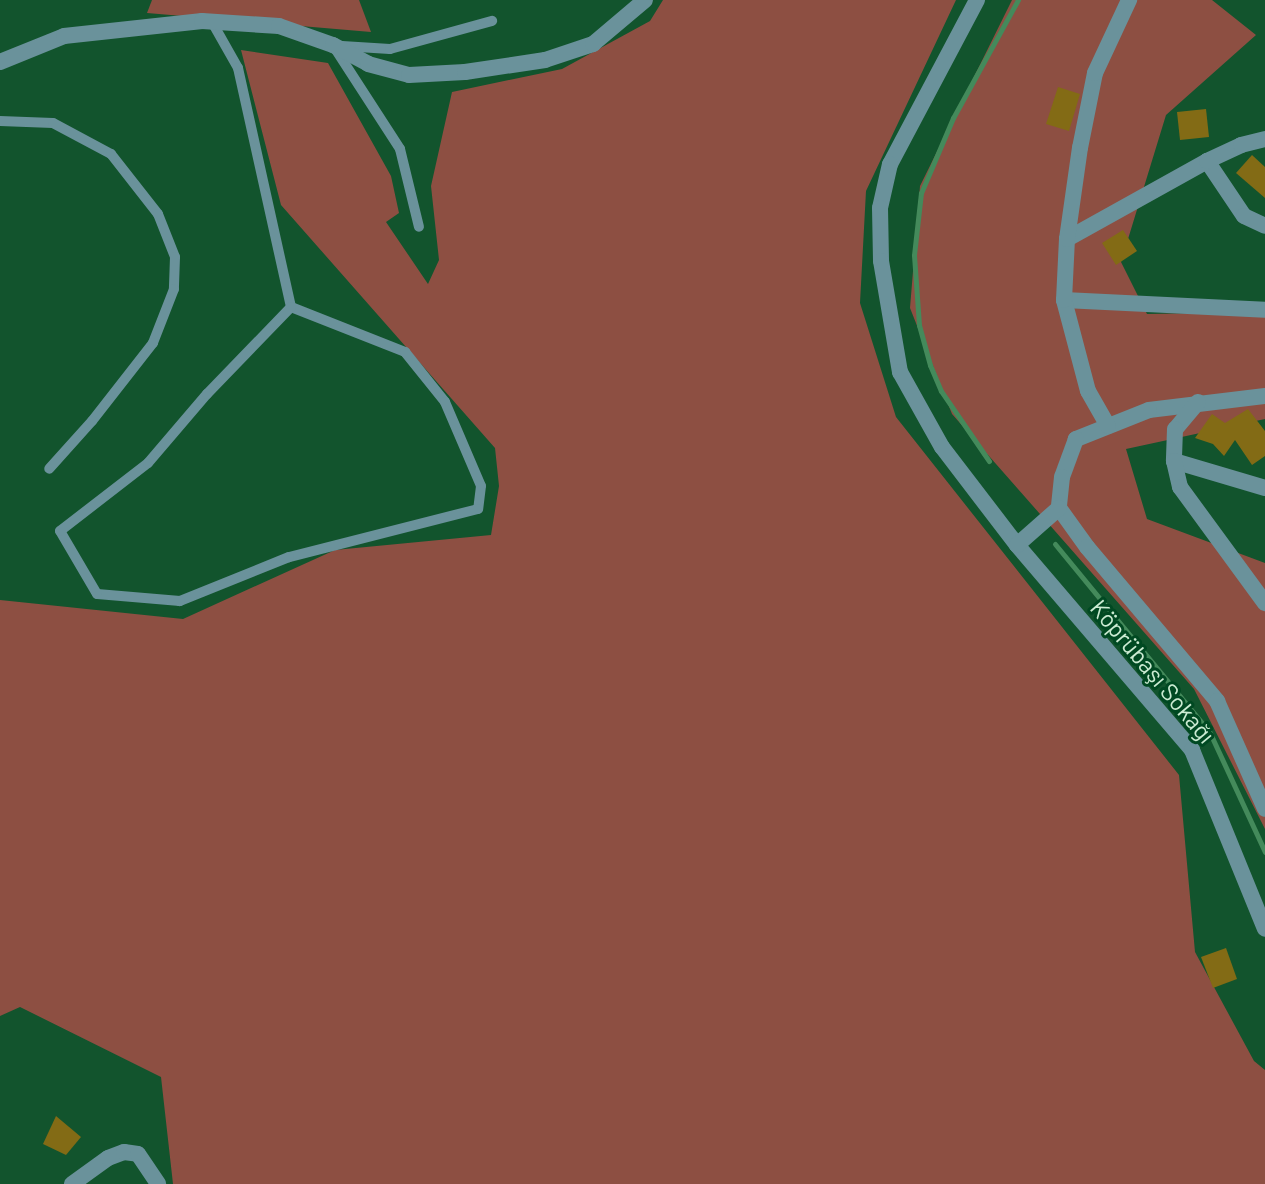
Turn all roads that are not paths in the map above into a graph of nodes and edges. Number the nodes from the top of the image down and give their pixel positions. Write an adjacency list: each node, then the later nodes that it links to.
1 (645, 0): 6 (street)
2 (977, 0): 24 (street, Köprübaşı Sokağı)
3 (1129, 0): 13 (street)
4 (492, 21): 6 (lane)
5 (212, 22): 6 (street); 7 (street); 15 (lane)
6 (333, 45): 12 (lane)
7 (0, 62)
8 (0, 121): 21 (lane)
9 (1265, 139): 10 (street)
10 (1207, 161): 11 (street); 13 (street)
11 (1265, 226)
12 (419, 227)
13 (1067, 239): 14 (street)
14 (1064, 300): 16 (street); 19 (street)
15 (291, 307): 15 (lane)
16 (1265, 310)
17 (1265, 396): 18 (street)
18 (1198, 402): 19 (street); 20 (street)
19 (1108, 426): 23 (street)
20 (1174, 461): 22 (street); 25 (street)
21 (49, 469)
22 (1265, 488)
23 (1059, 508): 24 (street); 26 (street, Köprübaşı Sokağı)
24 (1017, 545): 27 (street, Köprübaşı Sokağı)
25 (1265, 603)
26 (1265, 809)
27 (1265, 929)
28 (72, 1184): 29 (street)
29 (158, 1184)

